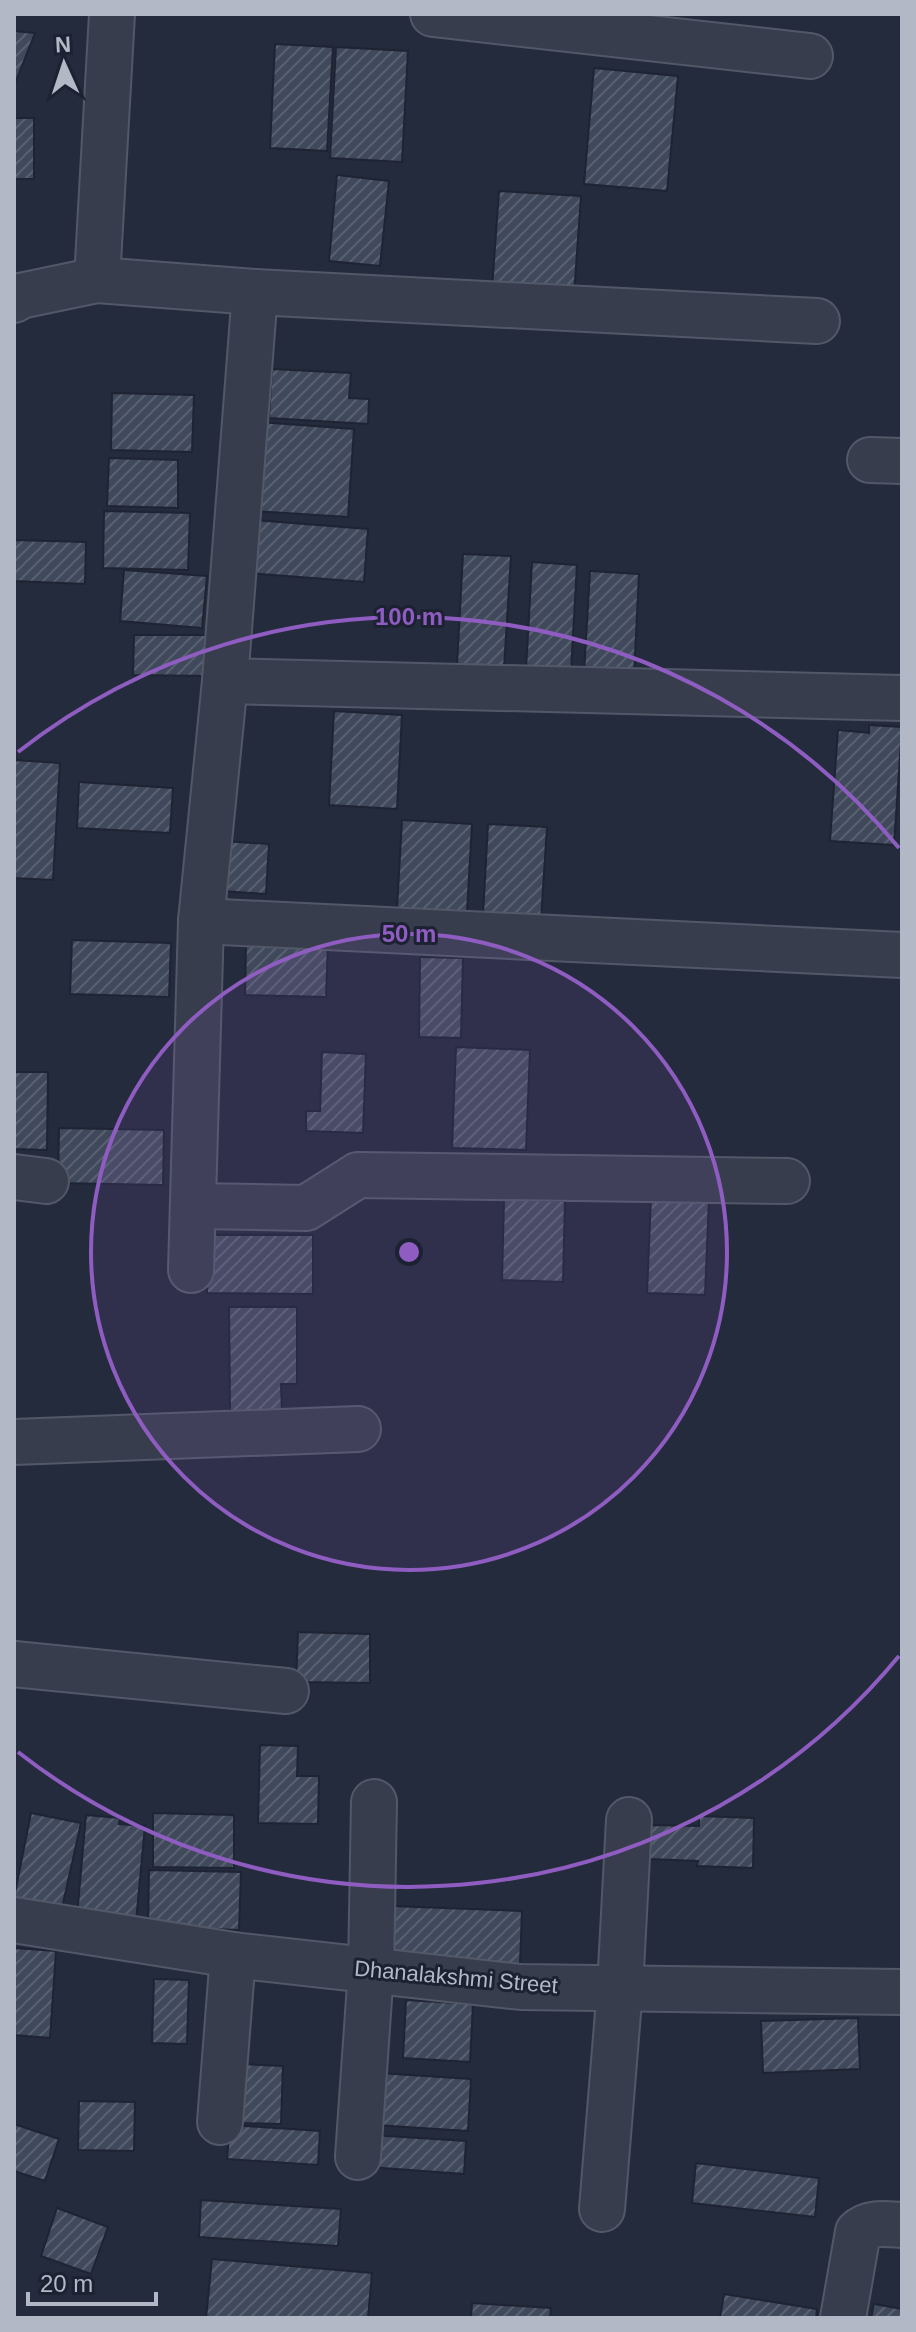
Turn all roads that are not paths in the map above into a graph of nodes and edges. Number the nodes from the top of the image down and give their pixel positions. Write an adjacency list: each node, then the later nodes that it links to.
1 (112, 14): 4 (street)
2 (433, 14): 3 (street)
3 (810, 56)
4 (97, 280): 5 (street); 6 (street)
5 (255, 292): 7 (street); 8 (street)
6 (14, 300)
7 (817, 321)
8 (225, 681): 9 (street); 10 (street)
9 (902, 698)
10 (201, 921): 11 (street); 13 (street)
11 (902, 955)
12 (787, 1181): 13 (street)
13 (195, 1206): 14 (street)
14 (191, 1270)
15 (358, 1429): 16 (street)
16 (14, 1442)
17 (14, 1664): 18 (street)
18 (286, 1691)
19 (374, 1802): 23 (street)
20 (629, 1820): 24 (street)
21 (14, 1920): 22 (street, Dhanalakshmi Street)
22 (233, 1955): 23 (street, Dhanalakshmi Street); 26 (street)
23 (371, 1970): 24 (street, Dhanalakshmi Street); 27 (street)
24 (620, 1988): 25 (street, Dhanalakshmi Street); 28 (street)
25 (902, 1992)
26 (220, 2122)
27 (358, 2157)
28 (602, 2209)
29 (902, 2225): 30 (street)
30 (843, 2318)

